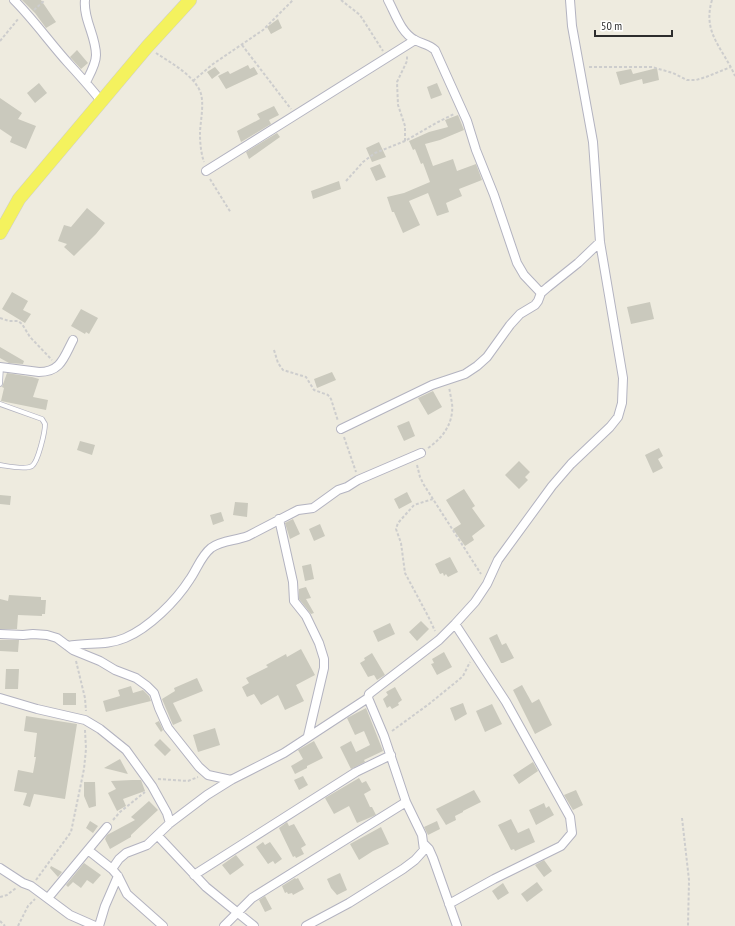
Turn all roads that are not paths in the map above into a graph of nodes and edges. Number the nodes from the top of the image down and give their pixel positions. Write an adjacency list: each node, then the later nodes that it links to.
1 (14, 0): 7 (street)
2 (85, 0): 7 (street)
3 (190, 0): 8 (main road)
4 (388, 0): 6 (street)
5 (570, 0): 11 (street)
6 (415, 40): 9 (street); 12 (street)
7 (86, 82): 8 (street)
8 (101, 101): 10 (main road)
9 (206, 171)
10 (0, 233)
11 (600, 242): 12 (street); 21 (street)
12 (541, 293): 17 (street)
13 (73, 340): 14 (street)
14 (1, 367): 15 (lane)
15 (0, 384)
16 (0, 404): 19 (lane)
17 (341, 429)
18 (421, 453): 20 (street)
19 (0, 466)
20 (279, 519): 23 (street); 26 (street)
21 (455, 624): 25 (street); 40 (street)
22 (0, 634): 23 (street)
23 (71, 648): 28 (street)
24 (0, 698): 30 (street)
25 (368, 698): 26 (street); 27 (street)
26 (308, 736): 28 (street)
27 (391, 755): 29 (street); 37 (street)
28 (231, 780): 30 (street)
29 (406, 802): 33 (street); 41 (street)
30 (170, 823): 32 (street)
31 (107, 827): 34 (street)
32 (158, 836): 36 (street); 37 (street)
33 (424, 844): 40 (street); 47 (street)
34 (88, 850): 36 (street); 39 (street)
35 (0, 868): 39 (street)
36 (112, 869): 38 (street)
37 (194, 875): 41 (street)
38 (118, 876): 43 (street); 44 (street)
39 (48, 898): 42 (street)
40 (449, 904): 48 (street)
41 (236, 913): 45 (street); 46 (street)
42 (95, 926)
43 (99, 926)
44 (163, 926)
45 (224, 926)
46 (254, 926)
47 (306, 926)
48 (457, 926)

